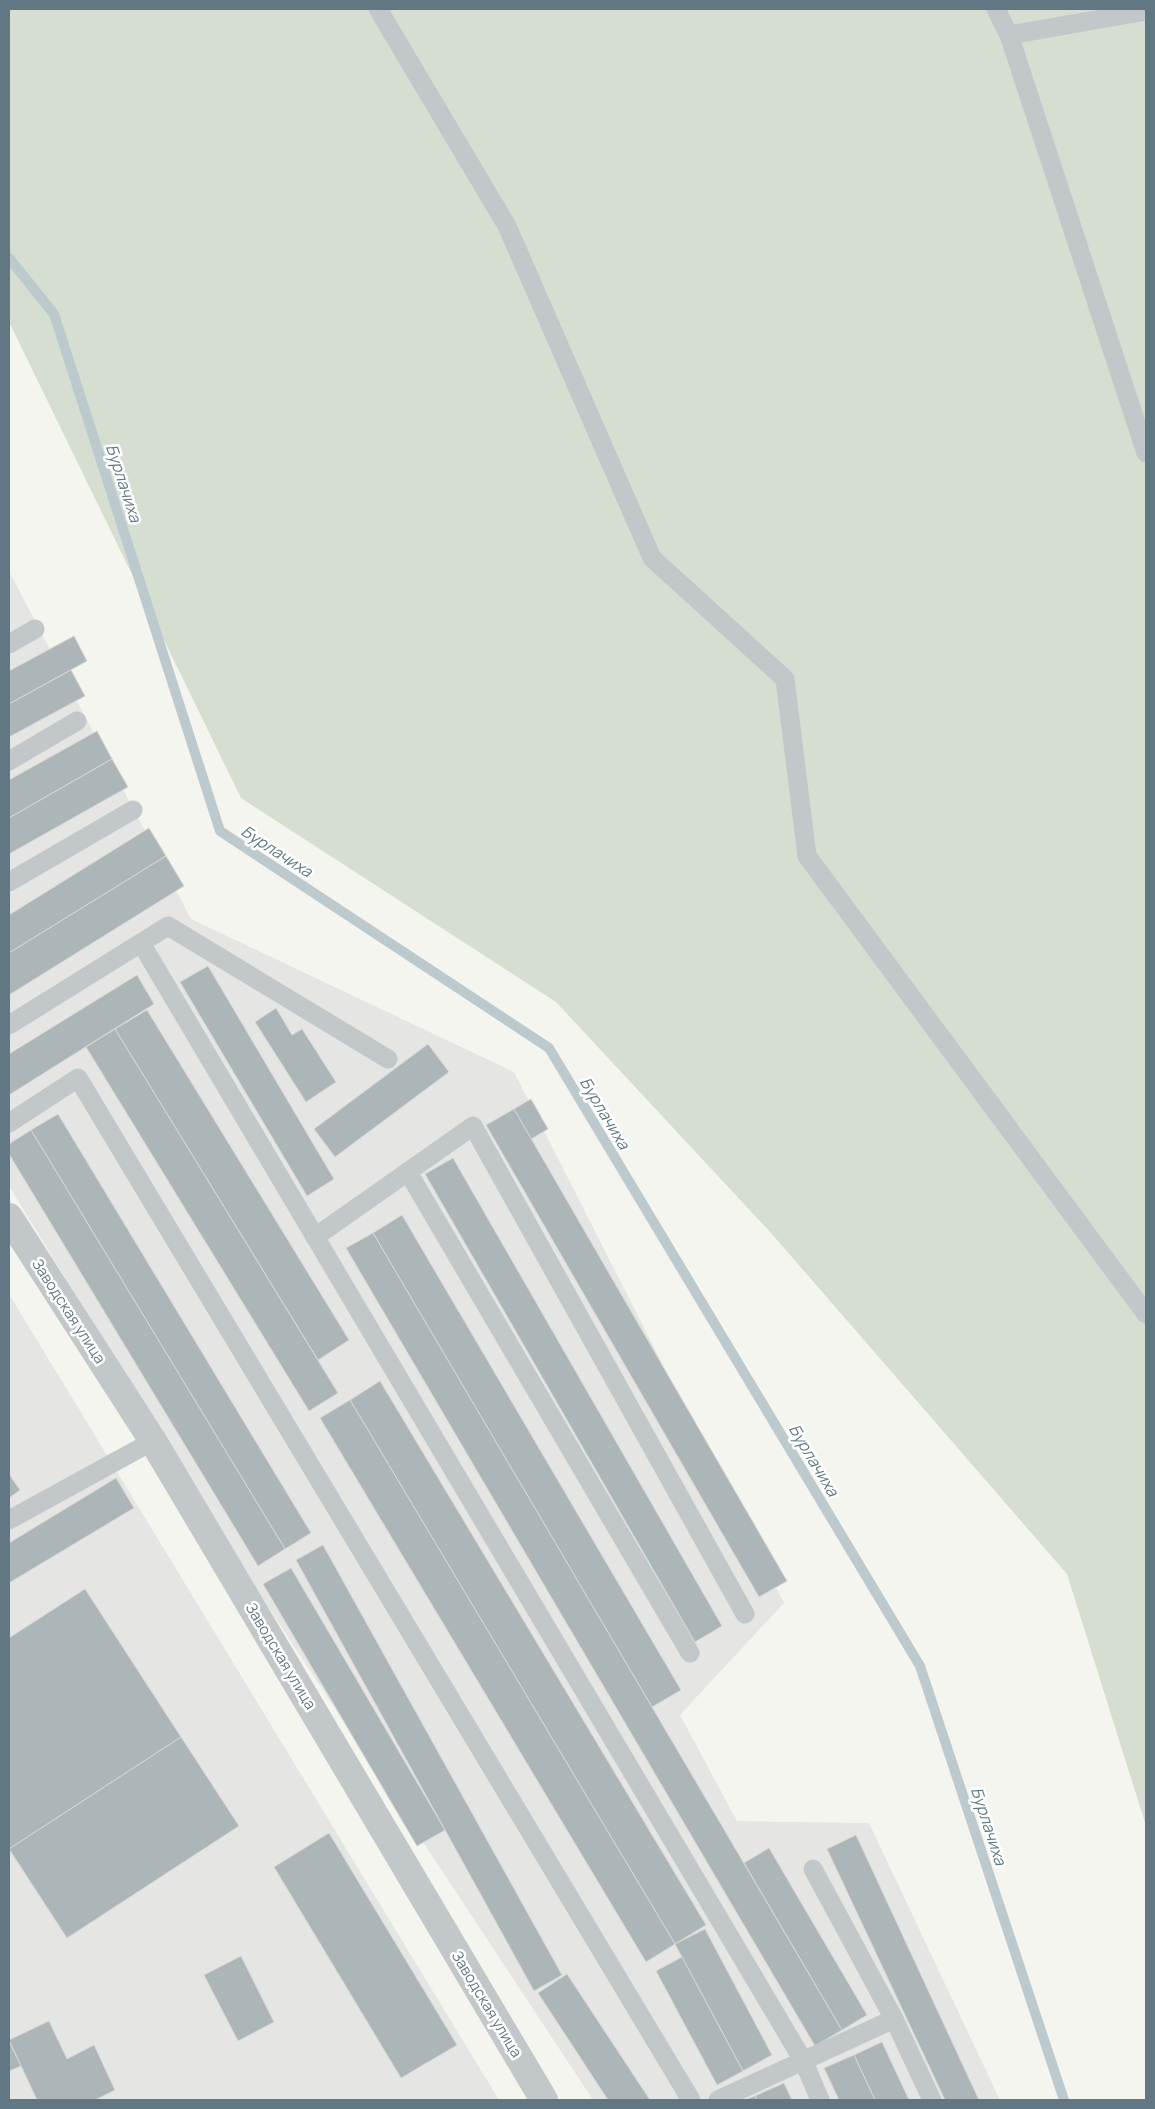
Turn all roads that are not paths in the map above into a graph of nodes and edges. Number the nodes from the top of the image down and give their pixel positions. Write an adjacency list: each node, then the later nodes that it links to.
1 (378, 9): 19 (lane)
2 (996, 9): 4 (lane)
3 (1146, 11): 4 (lane)
4 (1009, 35): 5 (lane)
5 (1146, 453)
6 (35, 629): 7 (lane)
7 (9, 644)
8 (77, 721): 9 (lane)
9 (9, 761)
10 (133, 810): 11 (lane)
11 (9, 882)
12 (140, 943): 13 (lane); 14 (lane); 18 (lane)
13 (9, 1024)
14 (388, 1059)
15 (9, 1123): 28 (lane)
16 (408, 1172): 18 (lane); 22 (lane); 23 (lane)
17 (9, 1217): 20 (street, Заводская улица)
18 (315, 1237): 26 (lane)
19 (1146, 1314)
20 (153, 1441): 21 (lane); 27 (street, Заводская улица)
21 (9, 1520)
22 (745, 1614)
23 (690, 1653)
24 (813, 1870): 25 (lane)
25 (894, 2019): 26 (lane); 31 (lane)
26 (804, 2062): 29 (lane); 30 (lane)
27 (544, 2100)
28 (692, 2100)
29 (718, 2100)
30 (820, 2100)
31 (932, 2100)

